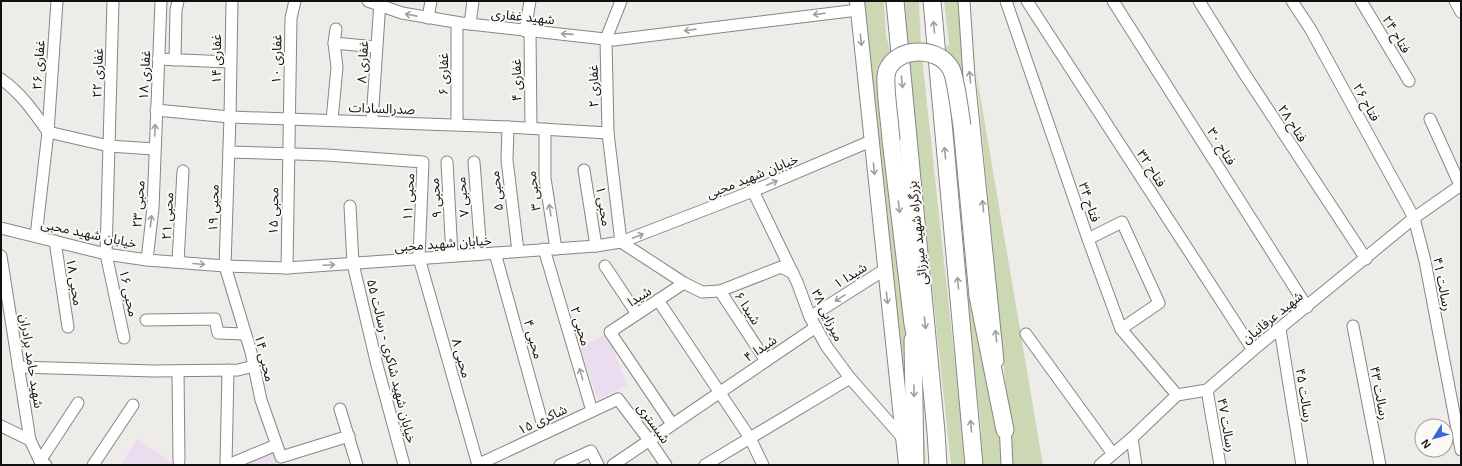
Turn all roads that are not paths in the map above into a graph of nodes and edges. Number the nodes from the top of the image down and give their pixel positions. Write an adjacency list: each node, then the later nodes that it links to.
1 (57, 1): 48 (street, غفاری ۲۶)
2 (113, 1): 51 (street, غفاری ۲۲)
3 (161, 1): 33 (street, غفاری ۱۸)
4 (178, 1): 34 (street)
5 (232, 1): 35 (street, غفاری ۱۴)
6 (295, 1): 40 (street, غفاری ۱۰)
7 (368, 1): 22 (street, شهید غفاری)
8 (431, 1): 25 (street)
9 (473, 1): 27 (street)
10 (530, 1): 29 (street, غفاری ۴)
11 (621, 1): 30 (street)
12 (895, 1): 121 (highway, بزرگراه شهید میرزائی, one-way to 121)
13 (932, 1): 148 (highway, one-way to 13)
14 (964, 1): 120 (street, one-way to 14)
15 (1006, 1): 65 (street, فتاح ۳۴)
16 (1027, 1): 103 (street, فتاح ۳۲)
17 (1113, 1): 90 (street, فتاح ۳۰)
18 (1199, 1): 78 (street, فتاح ۲۸)
19 (1292, 1): 62 (street, فتاح ۲۶)
20 (1361, 1): 37 (street, فتاح ۲۴)
21 (1456, 1): 24 (street)
22 (380, 3): 25 (street, شهید غفاری, one-way to 22); 32 (street, غفاری ۸)
23 (858, 5): 30 (street, شهید غفاری, one-way to 30); 50 (main road, one-way to 50)
24 (1461, 12)
25 (428, 18): 26 (street, شهید غفاری)
26 (458, 23): 27 (street, شهید غفاری); 44 (street, غفاری ۶)
27 (470, 24): 29 (street, شهید غفاری)
28 (336, 29): 31 (street)
29 (527, 31): 30 (street, شهید غفاری, one-way to 29); 46 (street, غفاری ۴)
30 (606, 39): 49 (street, غفاری ۲)
31 (334, 43): 32 (street); 42 (street)
32 (376, 47): 43 (street, غفاری ۸)
33 (158, 59): 34 (street); 38 (street, غفاری ۱۸)
34 (175, 60): 35 (street)
35 (230, 62): 39 (street, غفاری ۱۴)
36 (1, 79): 48 (street)
37 (1409, 81)
38 (156, 110): 39 (street, صدرالسادات); 52 (street, غفاری ۱۸, one-way to 38)
39 (230, 117): 40 (street, صدرالسادات); 53 (street, غفاری ۱۴)
40 (289, 119): 42 (street, صدرالسادات); 54 (street, غفاری ۱۰)
41 (1430, 119): 59 (street)
42 (332, 120): 43 (street, صدرالسادات)
43 (372, 121): 44 (street, صدرالسادات)
44 (457, 124): 45 (street, صدرالسادات)
45 (508, 126): 46 (street, صدرالسادات); 71 (street, محبی ۵)
46 (531, 128): 47 (street, صدرالسادات)
47 (545, 130): 49 (street, صدرالسادات); 70 (street, محبی ۳, one-way to 47)
48 (48, 132): 51 (street); 64 (street, غفاری ۲۶)
49 (608, 133): 67 (street, غفاری ۲)
50 (871, 141): 60 (street, خیابان شهید محبی, one-way to 50); 85 (main road, one-way to 85)
51 (109, 146): 52 (street); 73 (street, غفاری ۲۲)
52 (154, 149): 79 (street, محبی ۲۳, one-way to 52)
53 (229, 152): 54 (street); 82 (street, محبی ۱۹)
54 (288, 154): 77 (street, محبی ۱۱); 84 (street, محبی ۱۵)
55 (447, 162): 76 (street, محبی ۹)
56 (474, 162): 74 (street, محبی ۷)
57 (584, 170): 68 (street, محبی ۱)
58 (183, 171): 80 (street, محبی ۲۱)
59 (1460, 185): 62 (street, شهید عرفانیان)
60 (753, 191): 67 (street, خیابان شهید محبی, one-way to 60); 86 (street, میرزایی ۳۸)
61 (350, 206): 81 (street, خیابان شهید شاکری - رسالت ۵۵)
62 (1414, 218): 78 (street, شهید عرفانیان); 130 (street, رسالت ۴۱)
63 (1, 228): 64 (street, خیابان شهید محبی)
64 (36, 236): 66 (street, خیابان شهید محبی)
65 (1088, 239): 98 (street, فتاح ۳۴); 98 (street)
66 (55, 241): 73 (street, خیابان شهید محبی); 96 (street, محبی ۱۸)
67 (621, 242): 68 (street, خیابان شهید محبی); 87 (street)
68 (596, 246): 70 (street, خیابان شهید محبی)
69 (544, 249): 70 (street, خیابان شهید محبی); 71 (street, خیابان شهید محبی); 117 (street, محبی ۲, one-way to 69)
70 (556, 249)
71 (518, 251): 72 (street, خیابان شهید محبی)
72 (495, 253): 74 (street, خیابان شهید محبی); 122 (street, محبی ۴)
73 (106, 254): 79 (street, خیابان شهید محبی); 102 (street, محبی ۱۶)
74 (481, 254): 76 (street, خیابان شهید محبی)
75 (1, 256): 106 (street, شهید حامد برادران)
76 (452, 256): 77 (street, خیابان شهید محبی)
77 (419, 258): 81 (street, خیابان شهید محبی); 138 (street, محبی ۸)
78 (1366, 259): 90 (street, شهید عرفانیان)
79 (146, 260): 80 (street, خیابان شهید محبی)
80 (178, 262): 82 (street, خیابان شهید محبی, one-way to 82)
81 (353, 264): 84 (street, خیابان شهید محبی, one-way to 81); 137 (street, خیابان شهید شاکری - رسالت ۵۵)
82 (225, 266): 84 (street, خیابان شهید محبی); 100 (street, محبی ۱۴)
83 (605, 266): 91 (street)
84 (287, 268)
85 (884, 270): 92 (street, شیدا ۱, one-way to 92); 124 (main road, one-way to 124)
86 (793, 273): 88 (street); 92 (street, میرزایی ۳۸)
87 (684, 283): 88 (street); 89 (street, شیدا)
88 (720, 291): 104 (street, شیدا ۶)
89 (658, 300): 91 (street, شیدا); 111 (street)
90 (1307, 307): 99 (street, شهید عرفانیان)
91 (637, 314): 118 (street, شیدا)
92 (810, 317): 97 (street, میرزایی ۳۸)
93 (146, 320): 100 (street)
94 (913, 324): 120 (highway, one-way to 94, bridge); 121 (highway); 146 (highway, one-way to 146)
95 (1353, 326): 154 (street, رسالت ۴۳)
96 (68, 327)
97 (816, 327): 104 (street, شیدا ۴); 109 (street, میرزایی ۳۸)
98 (1121, 329): 112 (street, فتاح ۳۴)
99 (1280, 329): 103 (street, شهید عرفانیان); 153 (street, رسالت ۴۵)
100 (245, 334): 105 (street, محبی ۱۴)
101 (1026, 334): 131 (street)
102 (124, 338)
103 (1253, 350): 110 (street, شهید عرفانیان)
104 (766, 361): 111 (street, شیدا ۴)
105 (254, 366): 107 (street); 129 (street, محبی ۱۴)
106 (18, 367): 108 (street); 127 (street, شهید حامد برادران)
107 (228, 370): 108 (street); 135 (street)
108 (178, 371): 133 (street)
109 (850, 378): 124 (street, میرزایی ۳۸); 125 (street)
110 (1207, 390): 112 (street); 152 (street, رسالت ۴۷)
111 (719, 393): 118 (street, شیدا ۴); 125 (street)
112 (1177, 395): 126 (street)
113 (618, 399): 117 (street, شاکری ۱۵); 128 (street, شبستری)
114 (78, 402): 132 (street)
115 (133, 405): 134 (street)
116 (340, 409): 123 (street)
117 (592, 411): 122 (street, شاکری ۱۵)
118 (672, 424): 128 (street, شیدا ۴)
119 (1, 426): 127 (street)
120 (1005, 430): 149 (street)
121 (936, 432): 147 (highway, بزرگراه شهید میرزائی)
122 (545, 433): 138 (street, شاکری ۱۵)
123 (349, 436): 129 (street, محبی ۱۴); 136 (street)
124 (901, 436): 145 (main road)
125 (750, 438): 143 (street); 144 (street)
126 (1132, 438): 131 (street); 151 (street)
127 (30, 440): 132 (street, شهید حامد برادران)
128 (650, 440): 141 (street, شیدا ۴); 142 (street, شبستری)
129 (276, 445): 135 (street)
130 (1461, 450)
131 (1113, 454): 150 (street)
132 (38, 461)
133 (178, 461)
134 (93, 465)
135 (227, 465)
136 (357, 465)
137 (404, 465)
138 (478, 465)
139 (560, 465): 140 (street)
140 (598, 465)
141 (613, 465)
142 (666, 465)
143 (705, 465)
144 (763, 465)
145 (906, 465)
146 (914, 465)
147 (938, 465)
148 (974, 465)
149 (1007, 465)
150 (1100, 465)
151 (1136, 465)
152 (1220, 465)
153 (1302, 465)
154 (1380, 465)

